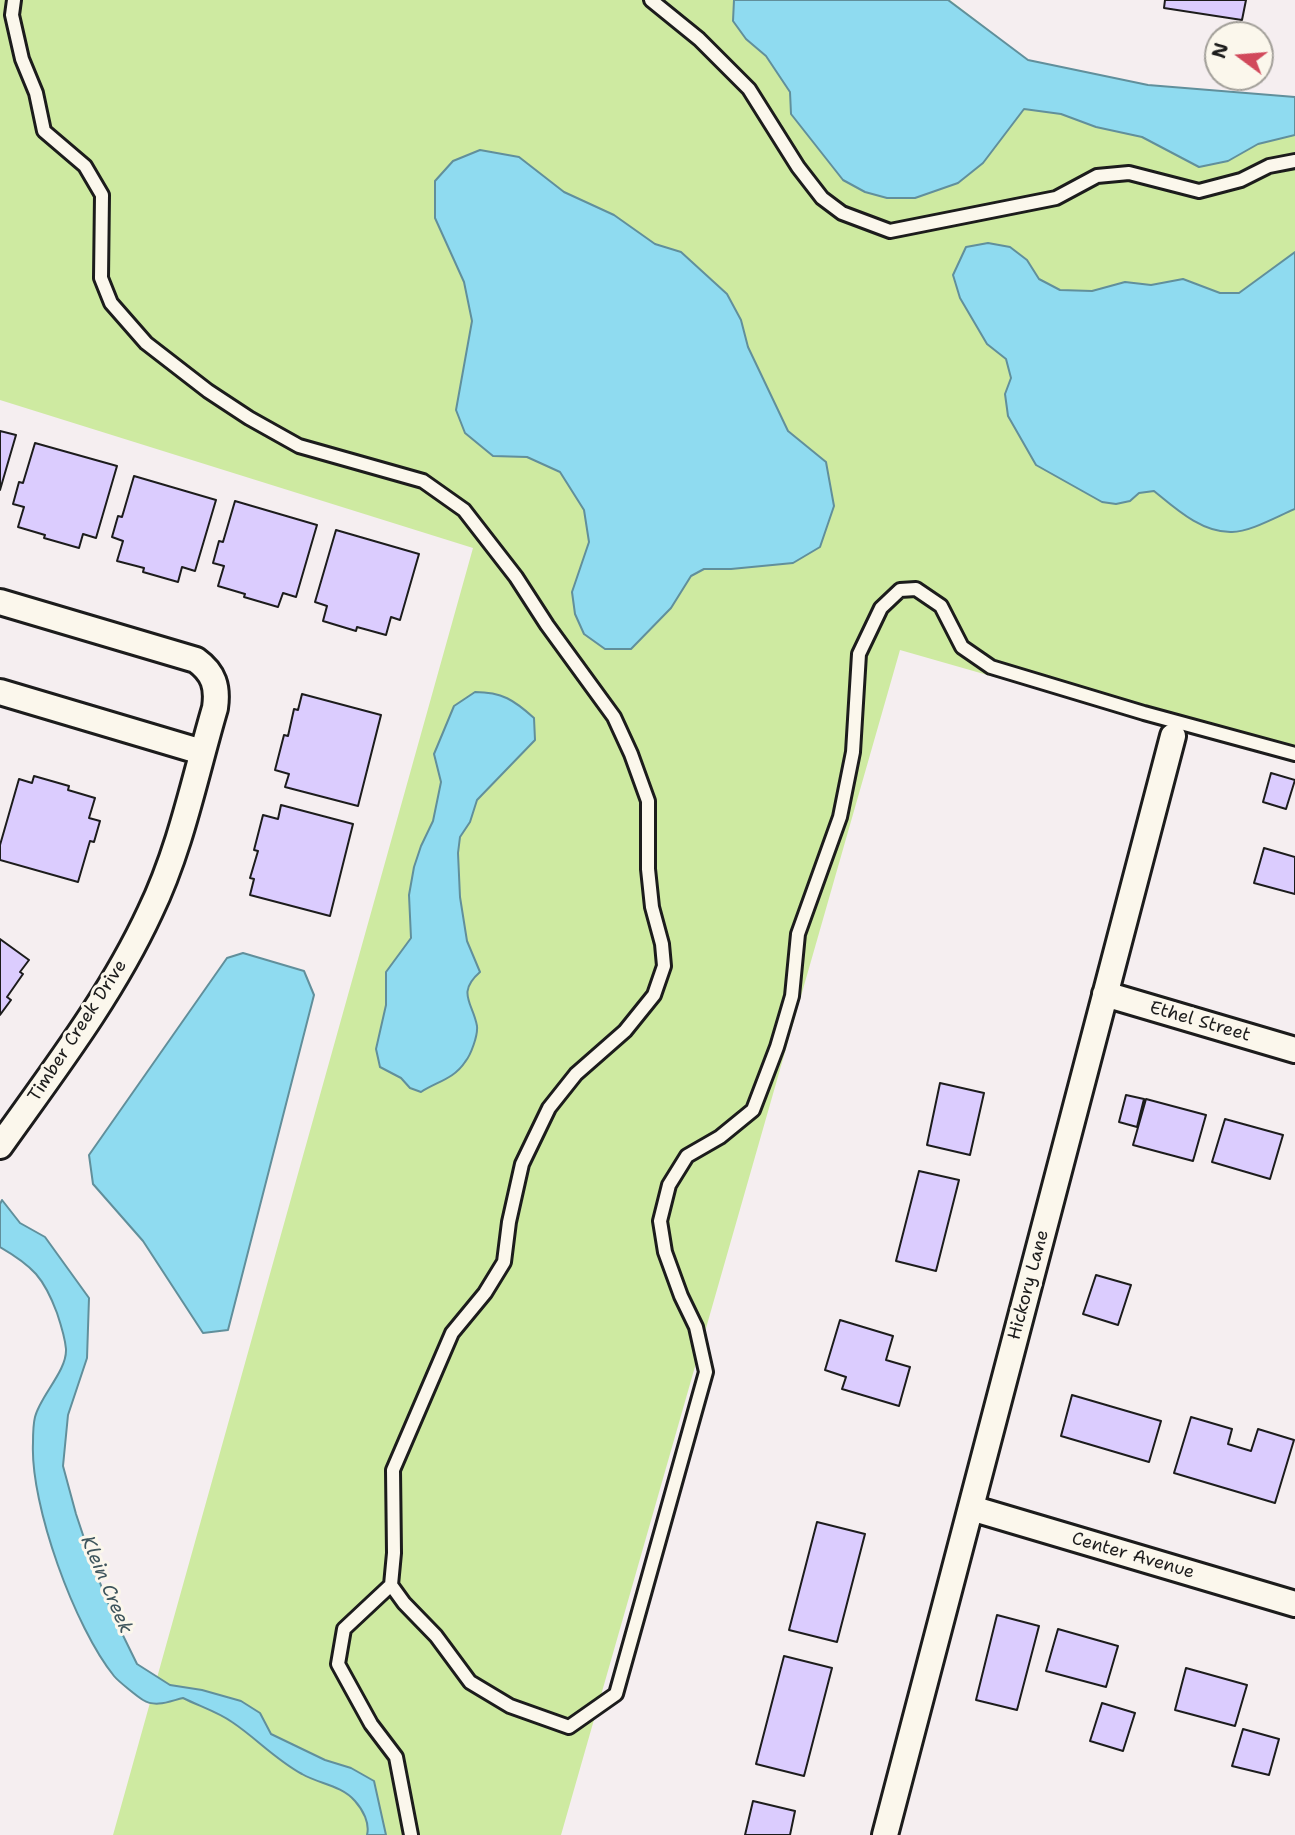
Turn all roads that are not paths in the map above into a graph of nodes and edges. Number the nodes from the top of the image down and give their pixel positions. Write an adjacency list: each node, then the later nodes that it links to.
1 (14, 0): 13 (lane)
2 (652, 0): 3 (lane)
3 (1295, 161)
4 (0, 602): 7 (street, Timber Creek Drive)
5 (0, 692): 7 (street)
6 (1172, 736): 9 (street, Hickory Lane)
7 (202, 752): 11 (street, Timber Creek Drive)
8 (1295, 754): 13 (lane)
9 (1105, 994): 10 (street, Ethel Street); 12 (street, Hickory Lane)
10 (1295, 1051)
11 (0, 1146)
12 (971, 1508): 14 (street, Center Avenue); 16 (street, Hickory Lane)
13 (391, 1585): 15 (lane)
14 (1295, 1604)
15 (411, 1835)
16 (885, 1835)

